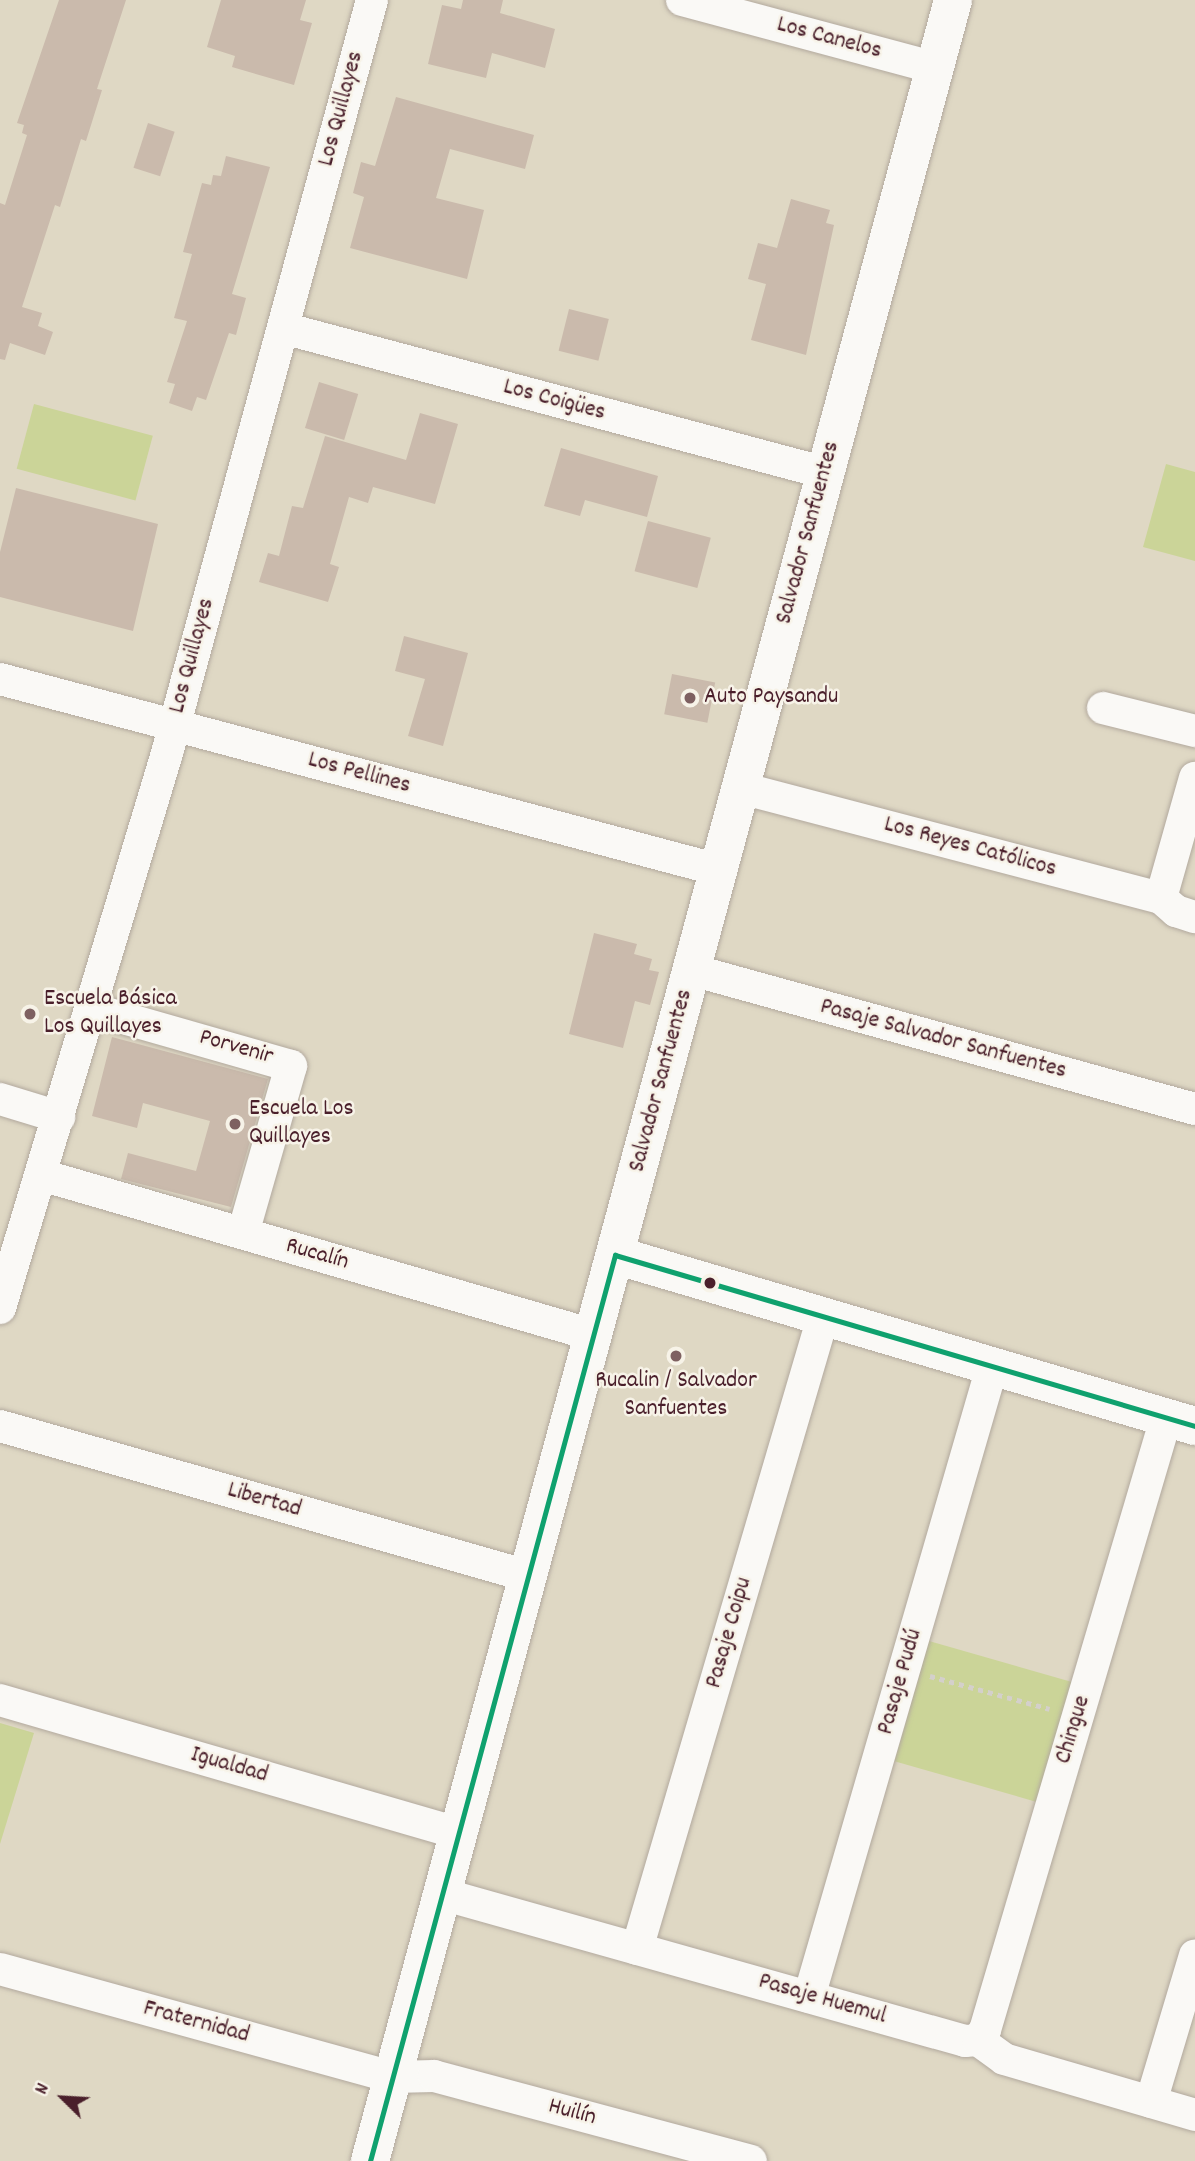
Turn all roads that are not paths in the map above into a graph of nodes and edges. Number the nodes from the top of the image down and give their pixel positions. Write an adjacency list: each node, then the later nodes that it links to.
1 (372, 0): 5 (street, Los Quillayes)
2 (682, 0): 4 (street, Los Canelos)
3 (953, 0): 4 (street, Salvador Sanfuentes)
4 (935, 68): 6 (street, Salvador Sanfuentes)
5 (283, 328): 6 (street, Los Coigües); 9 (street, Los Quillayes)
6 (826, 473): 12 (street, Salvador Sanfuentes)
7 (0, 679): 9 (street, Los Pellines)
8 (1103, 708): 10 (street)
9 (174, 725): 13 (street, Los Pellines); 17 (street, Los Quillayes)
10 (1195, 731)
11 (1195, 778): 14 (street)
12 (741, 788): 13 (street, Salvador Sanfuentes); 14 (street, Los Reyes Católicos)
13 (719, 870): 16 (street, Salvador Sanfuentes)
14 (1161, 898): 15 (street, Los Reyes Católicos)
15 (1195, 917)
16 (692, 970): 19 (street, Pasaje Salvador Sanfuentes); 23 (street, Salvador Sanfuentes)
17 (92, 1009): 20 (street, Los Quillayes); 22 (street, Porvenir)
18 (0, 1099): 20 (street)
19 (1195, 1109)
20 (59, 1117): 21 (street, Los Quillayes)
21 (41, 1175): 22 (street, Rucalín); 24 (street, Los Quillayes)
22 (243, 1233): 26 (street, Rucalín)
23 (615, 1255): 25 (street); 26 (street, Salvador Sanfuentes)
24 (0, 1308)
25 (823, 1317): 27 (street); 34 (street, Pasaje Coipu)
26 (593, 1335): 30 (street, Salvador Sanfuentes)
27 (992, 1367): 28 (street); 37 (street, Pasaje Pudú)
28 (1181, 1422): 38 (street, Chingue)
29 (0, 1426): 30 (street, Libertad)
30 (528, 1576): 32 (street, Salvador Sanfuentes)
31 (0, 1700): 32 (street, Igualdad)
32 (458, 1833): 33 (street, Salvador Sanfuentes)
33 (442, 1894): 34 (street, Pasaje Huemul); 39 (street, Salvador Sanfuentes)
34 (637, 1949): 37 (street, Pasaje Huemul)
35 (1195, 1955): 40 (street)
36 (0, 1969): 39 (street, Fraternidad)
37 (809, 1997): 38 (street, Pasaje Huemul)
38 (978, 2040): 40 (street, Pasaje Huemul)
39 (393, 2077): 42 (street, Salvador Sanfuentes); 43 (street, Huilín)
40 (1151, 2102): 41 (street, Pasaje Huemul)
41 (1195, 2115)
42 (370, 2161)
43 (751, 2161)

